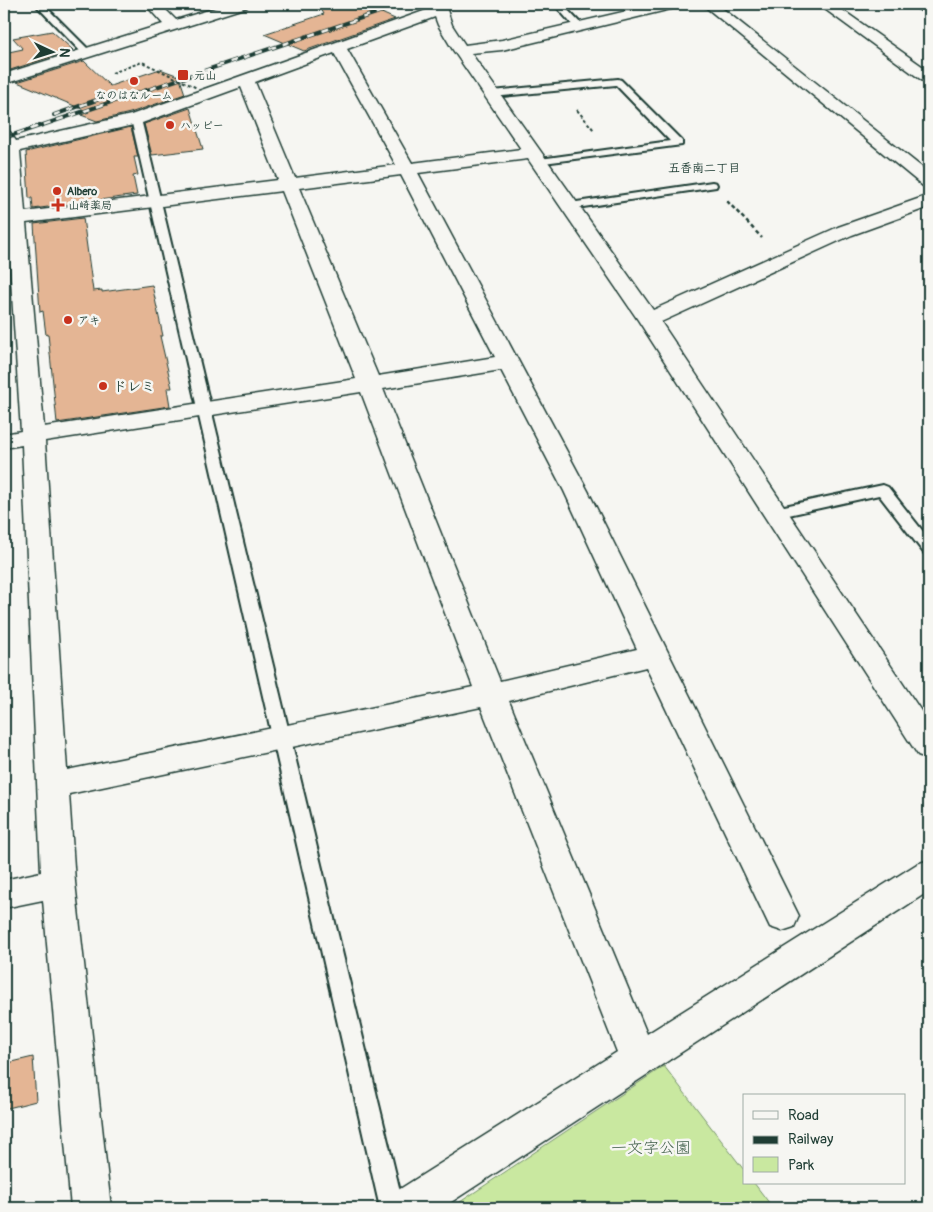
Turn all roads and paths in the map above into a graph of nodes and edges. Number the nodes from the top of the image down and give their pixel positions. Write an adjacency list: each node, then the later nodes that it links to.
1 (40, 4): 15 (lane)
2 (152, 4): 11 (street)
3 (242, 4): 11 (street)
4 (558, 4): 12 (lane)
5 (674, 4): 12 (street)
6 (709, 4): 28 (street)
7 (824, 4): 17 (street)
8 (915, 4): 10 (lane)
9 (442, 7): 13 (street); 14 (street)
10 (929, 13)
11 (173, 26): 15 (street)
12 (578, 27): 14 (street)
13 (338, 47): 19 (street); 27 (street)
14 (461, 50): 22 (street)
15 (86, 52): 18 (street)
16 (112, 73): 21 (path, bridge)
17 (929, 78)
18 (4, 79)
19 (246, 80): 23 (street); 29 (street)
20 (557, 87): 22 (lane); 25 (path); 25 (lane)
21 (198, 88)
22 (492, 94): 26 (street)
23 (136, 119): 24 (street); 31 (lane)
24 (6, 144): 34 (street)
25 (612, 152): 26 (lane)
26 (537, 158): 27 (street); 33 (street)
27 (407, 169): 29 (street); 36 (street)
28 (929, 182)
29 (289, 184): 31 (street); 37 (street)
30 (712, 185): 33 (lane)
31 (156, 201): 34 (street); 38 (lane)
32 (929, 201): 35 (street)
33 (570, 206): 35 (street)
34 (16, 219): 39 (street)
35 (649, 320): 41 (street)
36 (508, 362): 37 (street); 43 (street)
37 (370, 385): 38 (street); 44 (street)
38 (204, 409): 39 (street); 45 (lane)
39 (33, 436): 40 (street); 47 (street)
40 (4, 441)
41 (775, 513): 42 (lane); 46 (street)
42 (929, 549)
43 (654, 655): 44 (street); 51 (street)
44 (491, 694): 45 (street); 52 (street)
45 (281, 738): 47 (street); 54 (lane)
46 (929, 747)
47 (53, 785): 49 (street)
48 (929, 874): 52 (street)
49 (58, 882): 50 (street); 53 (street)
50 (4, 894)
51 (782, 916)
52 (639, 1060): 55 (street)
53 (90, 1208)
54 (392, 1208)
55 (406, 1208)

